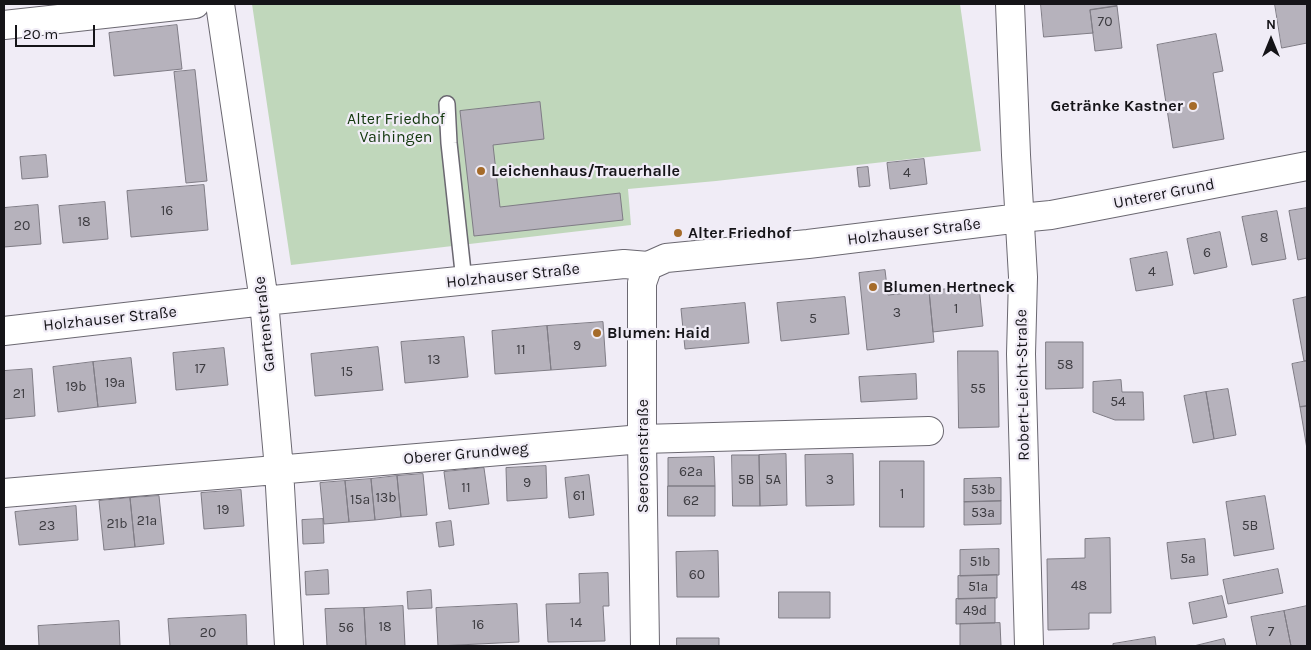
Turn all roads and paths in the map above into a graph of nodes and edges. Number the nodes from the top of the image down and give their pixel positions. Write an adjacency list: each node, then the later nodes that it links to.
1 (195, 4): 4 (street)
2 (220, 4): 10 (street, Gartenstraße)
3 (1010, 4): 7 (street, Robert-Leicht-Straße)
4 (4, 25)
5 (447, 104): 9 (lane)
6 (1307, 166): 7 (street, Unterer Grund)
7 (1020, 218): 8 (street, Holzhauser Straße); 18 (street, Robert-Leicht-Straße)
8 (648, 266): 9 (street, Holzhauser Straße); 13 (street, Seerosenstraße)
9 (464, 280): 10 (street, Holzhauser Straße)
10 (264, 302): 11 (street, Holzhauser Straße); 14 (street, Gartenstraße)
11 (4, 331)
12 (929, 430): 13 (street, Oberer Grundweg)
13 (642, 438): 14 (street, Oberer Grundweg); 17 (street, Seerosenstraße)
14 (279, 469): 15 (street, Oberer Grundweg); 16 (street, Gartenstraße)
15 (4, 493)
16 (289, 646)
17 (644, 646)
18 (1029, 646)

